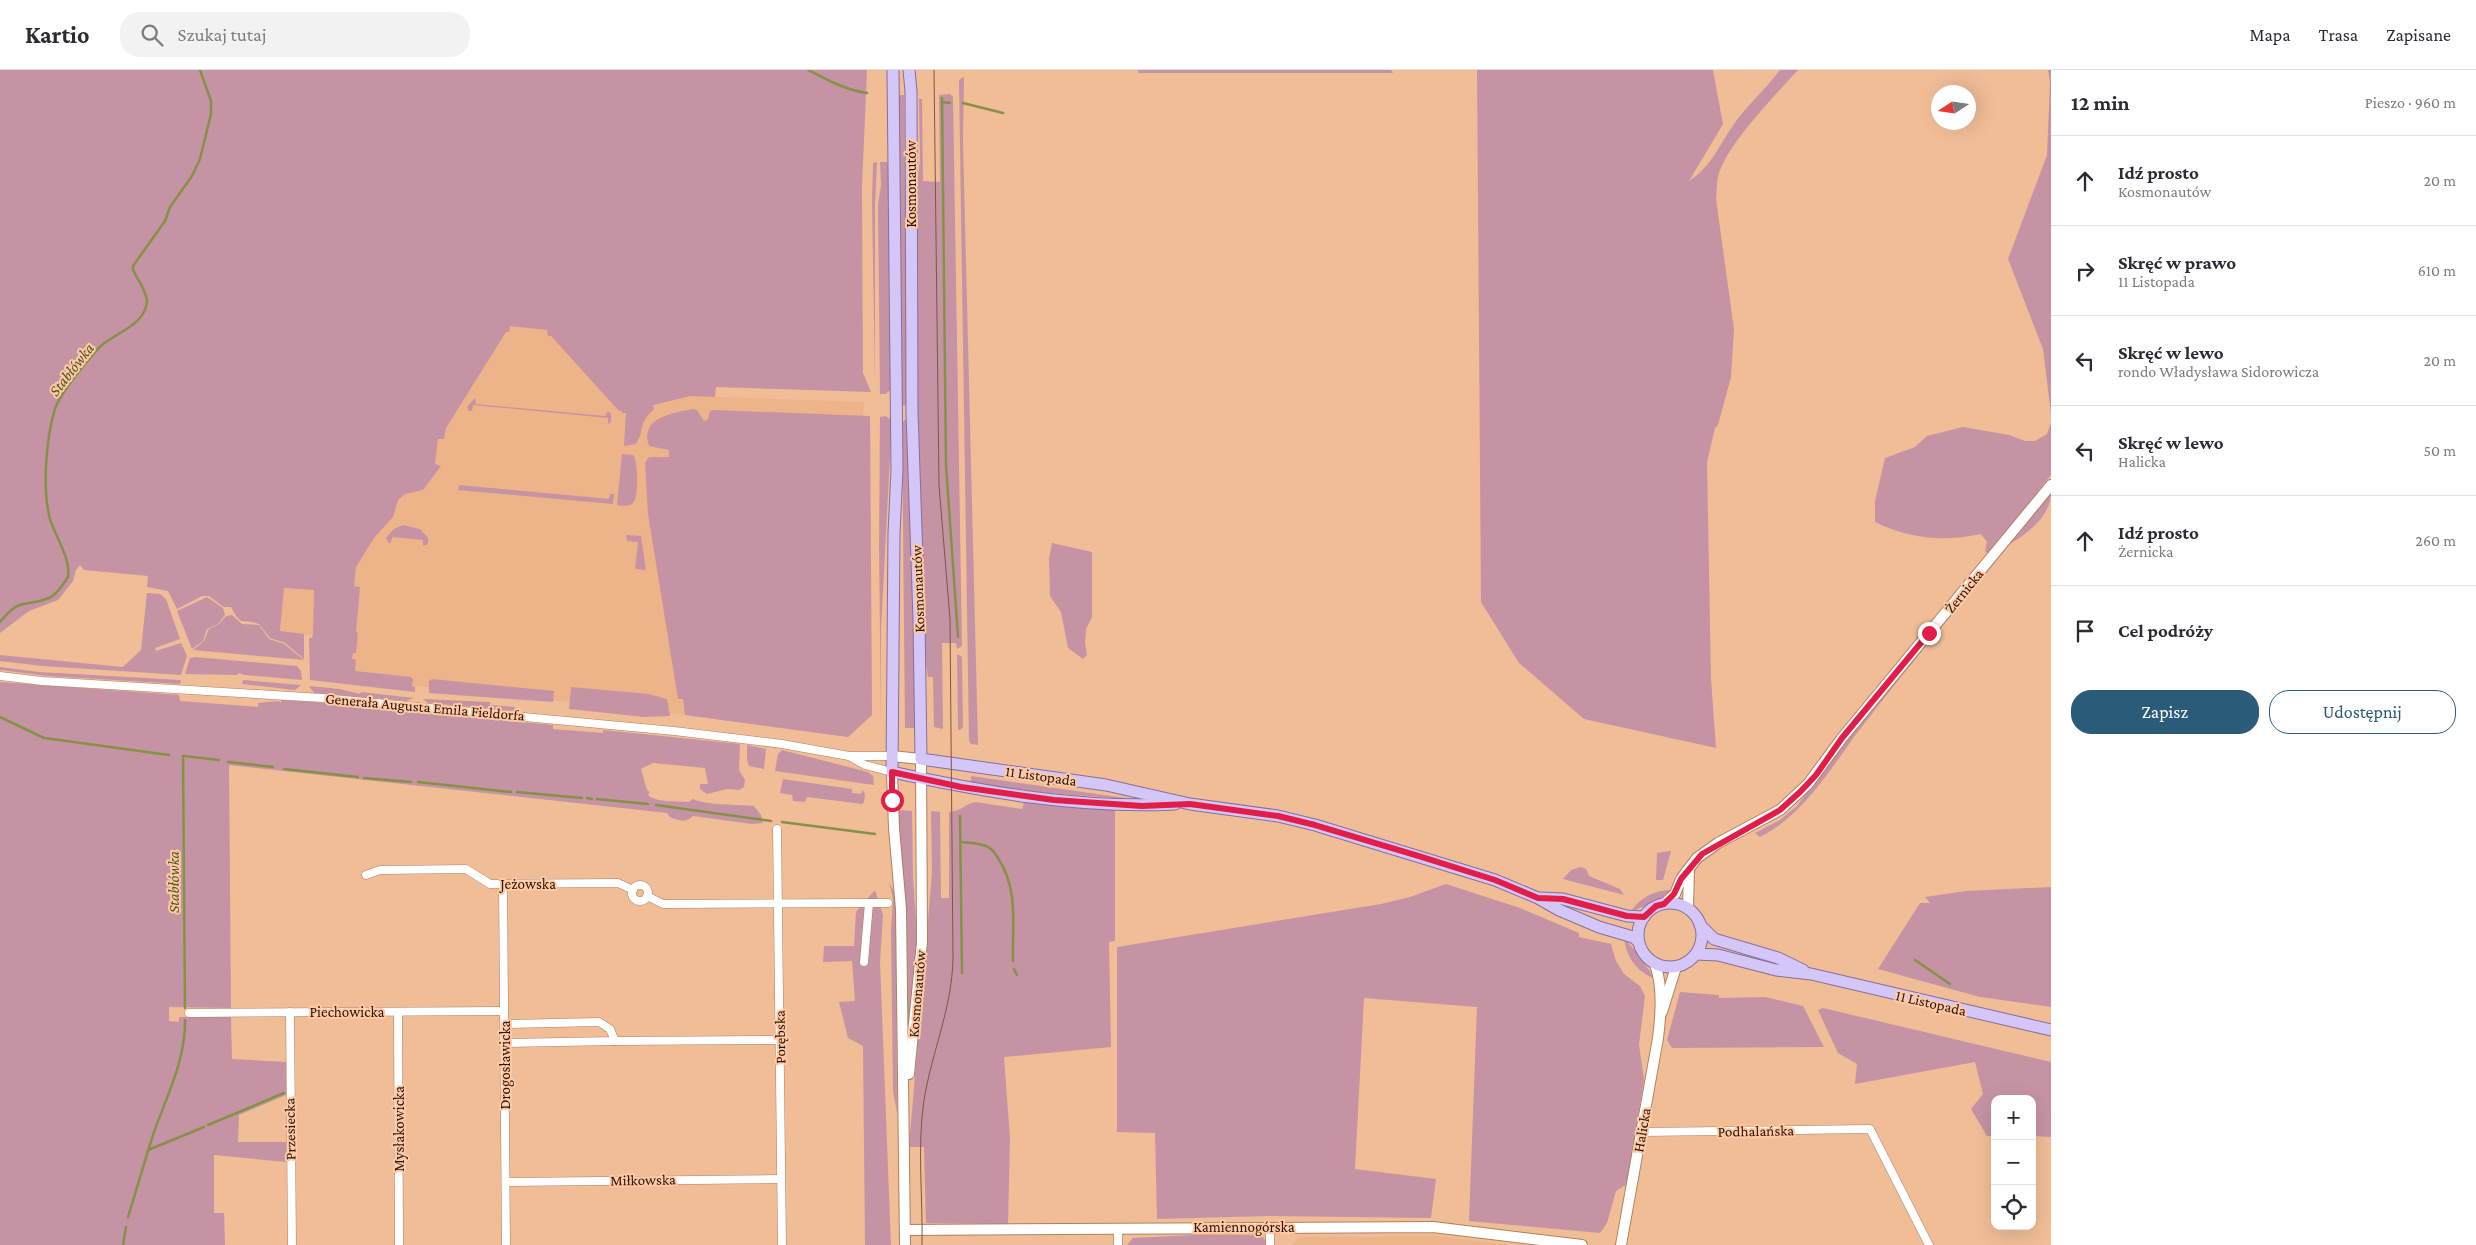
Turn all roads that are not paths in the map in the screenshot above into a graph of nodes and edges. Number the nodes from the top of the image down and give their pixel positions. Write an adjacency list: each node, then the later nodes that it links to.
1 (893, 70): 6 (main road, Kosmonautów)
2 (909, 70): 7 (main road, Kosmonautów)
3 (2051, 485): 12 (street, Żernicka)
4 (0, 676): 5 (street, Generała Augusta Emila Fieldorfa)
5 (849, 756): 6 (street, Generała Augusta Emila Fieldorfa); 8 (street, Generała Augusta Emila Fieldorfa)
6 (891, 756): 7 (street, 11 Listopada); 8 (main road, Kosmonautów)
7 (921, 759): 9 (street, Kosmonautów); 10 (main road, 11 Listopada)
8 (892, 772): 9 (main road, 11 Listopada); 39 (street, Kosmonautów)
9 (921, 778): 10 (main road, 11 Listopada); 39 (street, Kosmonautów)
10 (1190, 804): 15 (main road, 11 Listopada)
11 (777, 829): 16 (street, Porębska)
12 (1689, 869): 19 (street); 20 (street)
13 (366, 875): 14 (street, Jeżowska)
14 (503, 884): 16 (street, Jeżowska); 29 (street, Drogosławicka)
15 (1538, 898): 21 (main road, 11 Listopada); 23 (main road, 11 Listopada)
16 (778, 902): 17 (street, Jeżowska); 36 (street, Porębska)
17 (869, 903): 18 (street, Jeżowska); 25 (street)
18 (888, 903)
19 (1664, 904): 20 (main road); 21 (main road)
20 (1688, 909): 22 (main road)
21 (1644, 917): 23 (main road)
22 (1700, 924): 24 (main road); 28 (main road, 11 Listopada)
23 (1638, 941): 26 (main road)
24 (1696, 954): 27 (main road); 28 (main road, 11 Listopada)
25 (864, 962)
26 (1655, 964): 27 (main road); 33 (street, Halicka)
27 (1676, 967): 33 (street, Halicka)
28 (1811, 974): 35 (main road, 11 Listopada)
29 (504, 1011): 31 (street, Piechowicka); 34 (street, Drogosławicka)
30 (290, 1012): 31 (street, Piechowicka); 32 (street, Piechowicka); 46 (street, Przesiecka)
31 (398, 1012): 47 (street, Mysłakowicka)
32 (189, 1014)
33 (1660, 1015): 40 (street, Halicka)
34 (504, 1024): 37 (street); 38 (street, Drogosławicka)
35 (2051, 1030)
36 (780, 1040): 37 (street); 41 (street, Porębska)
37 (615, 1041): 38 (street)
38 (505, 1042): 42 (street, Drogosławicka)
39 (904, 1108): 45 (street, Kosmonautów)
40 (1642, 1132): 54 (street, Halicka); 55 (street, Podhalańska)
41 (781, 1179): 42 (street, Miłkowska); 49 (street, Porębska)
42 (506, 1182): 48 (street, Drogosławicka)
43 (1270, 1227): 44 (street, Kamiennogórska); 52 (street); 53 (street, Kamiennogórska)
44 (1118, 1228): 45 (street, Kamiennogórska); 51 (street)
45 (905, 1230): 50 (street, Kosmonautów)
46 (292, 1245)
47 (399, 1245)
48 (506, 1245)
49 (782, 1245)
50 (905, 1245)
51 (1118, 1245)
52 (1270, 1245)
53 (1582, 1245)
54 (1621, 1245)
55 (1929, 1245)

